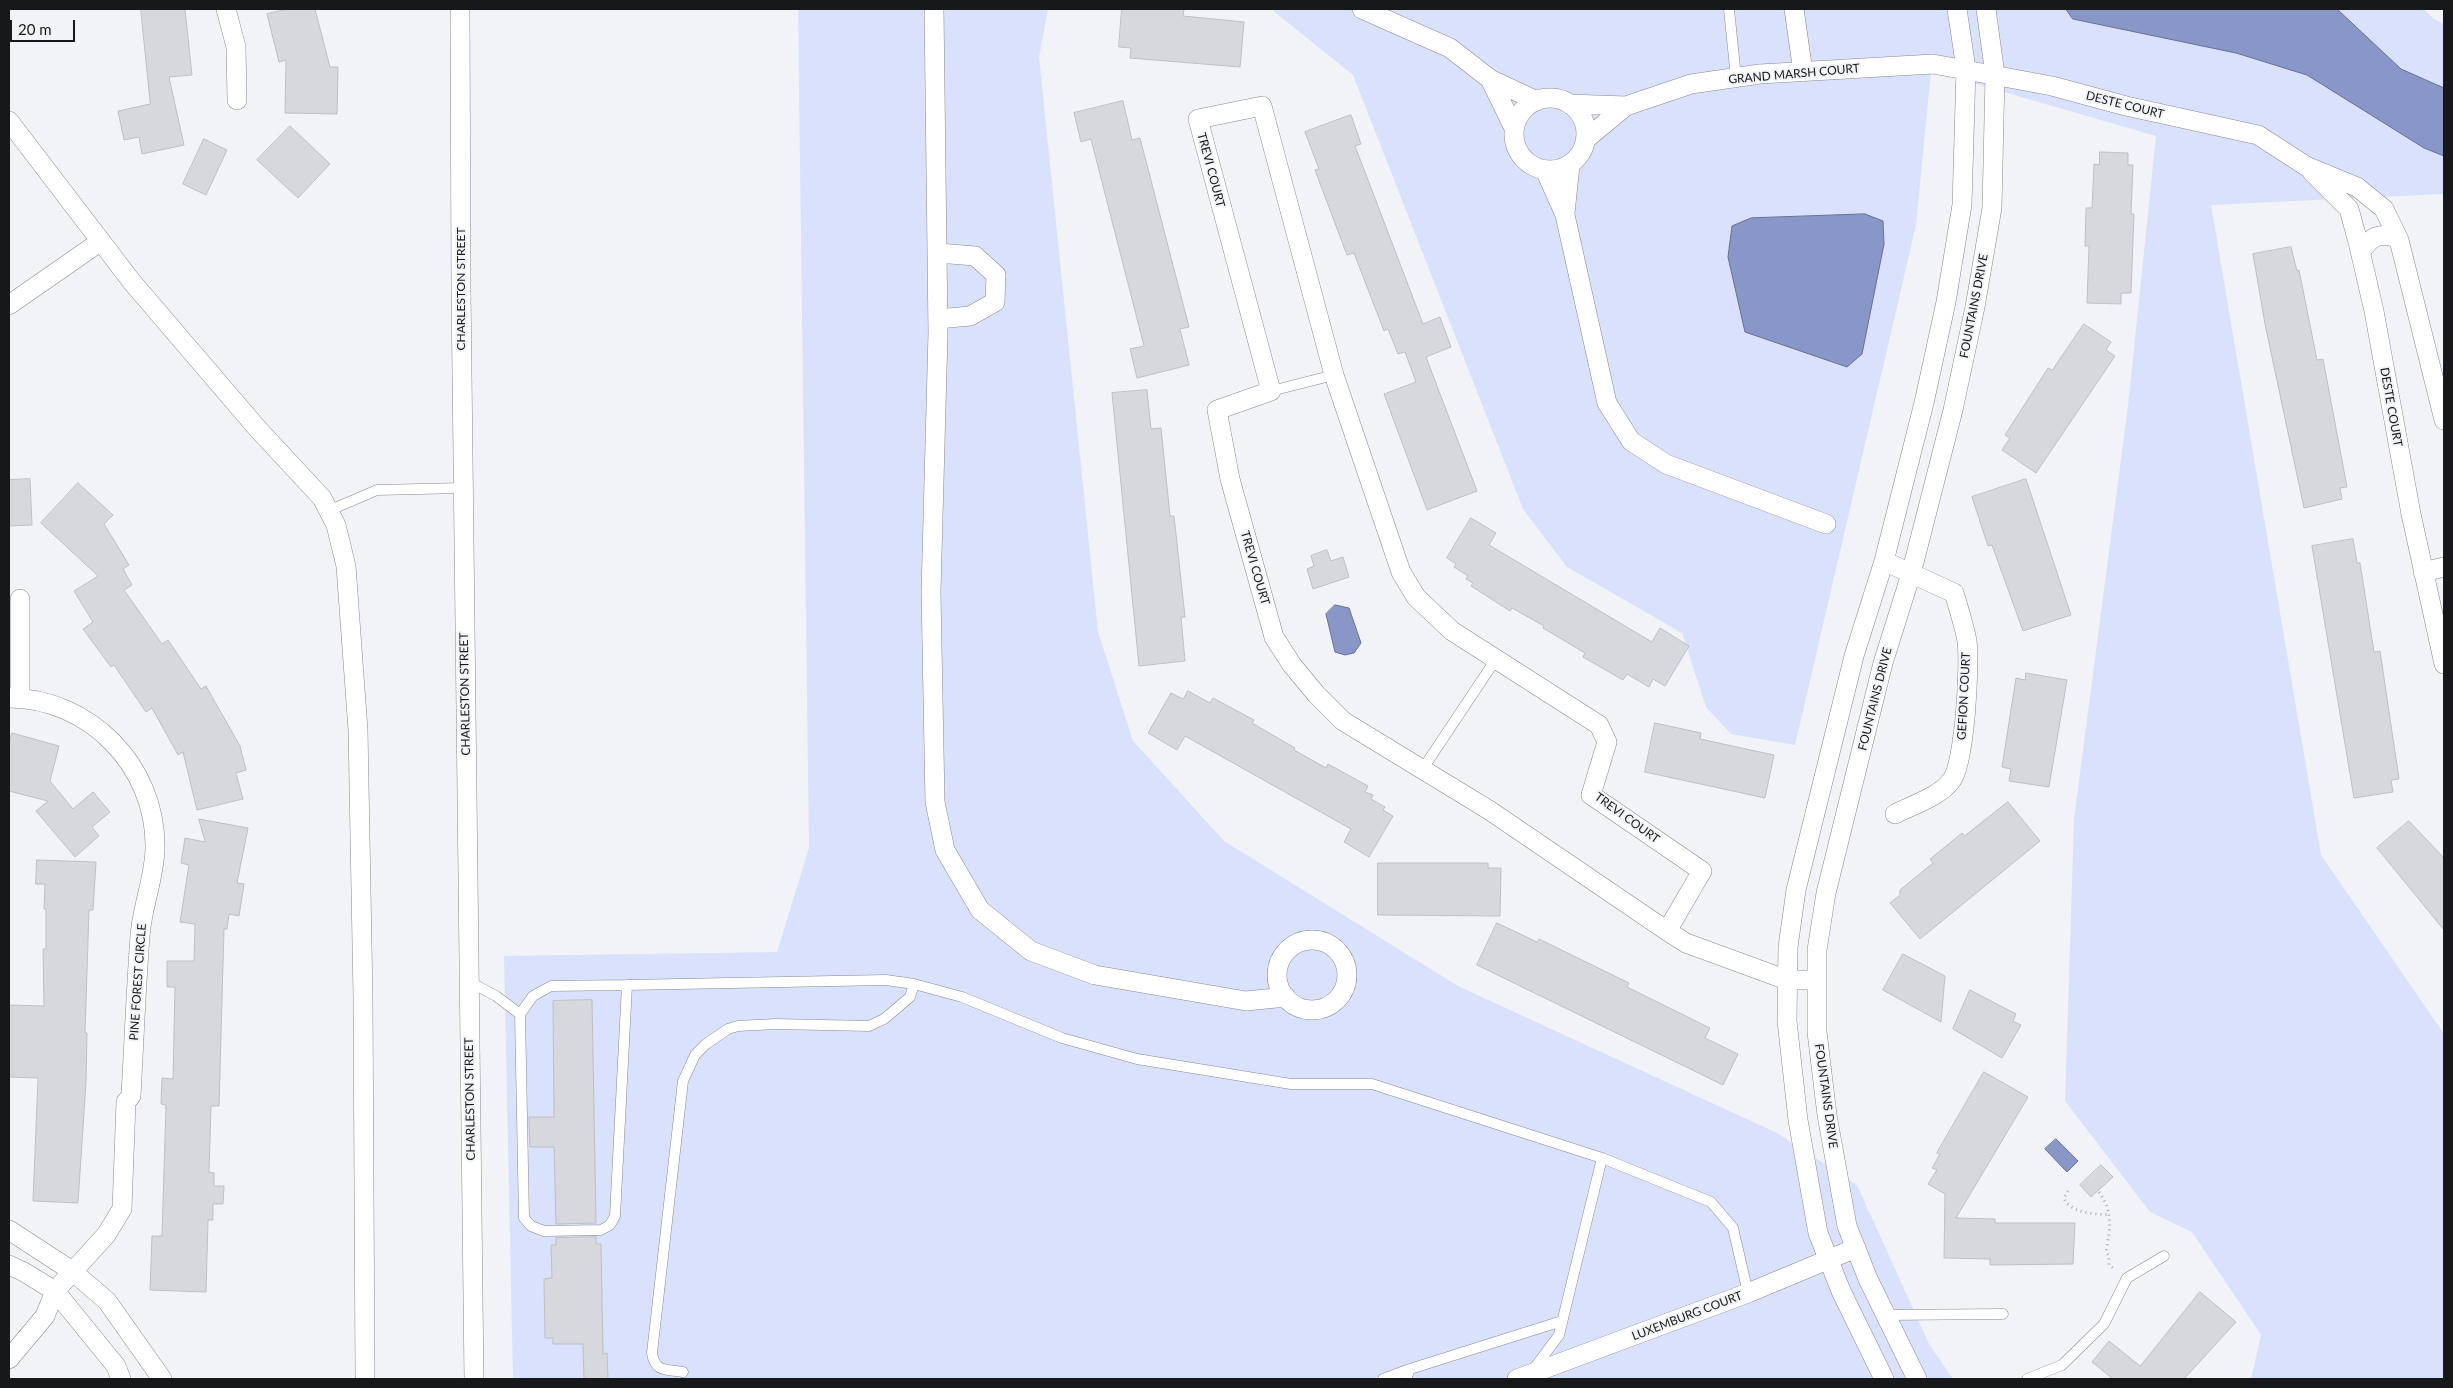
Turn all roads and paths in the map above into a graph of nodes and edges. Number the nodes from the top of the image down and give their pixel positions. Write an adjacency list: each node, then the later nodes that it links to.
1 (226, 9): 14 (street)
2 (460, 9): 34 (street, CHARLESTON STREET)
3 (934, 9): 28 (street)
4 (1362, 9): 13 (street)
5 (1728, 9): 12 (lane)
6 (1794, 9): 10 (street)
7 (1957, 9): 9 (street)
8 (1986, 9): 11 (street, FOUNTAINS DRIVE)
9 (1966, 69): 10 (street, GRAND MARSH COURT); 11 (street, DESTE COURT); 37 (street)
10 (1803, 72): 12 (street, GRAND MARSH COURT)
11 (1995, 75): 22 (street, DESTE COURT); 40 (street, FOUNTAINS DRIVE)
12 (1736, 78): 17 (street, GRAND MARSH COURT)
13 (1490, 79): 15 (street); 19 (street)
14 (237, 100)
15 (1537, 101): 16 (street); 19 (street)
16 (1569, 104): 17 (street, GRAND MARSH COURT); 20 (street)
17 (1626, 106): 20 (street, GRAND MARSH COURT)
18 (9, 121): 26 (street)
19 (1514, 128): 23 (street)
20 (1586, 139): 21 (street)
21 (1570, 165): 23 (street); 24 (street)
22 (2306, 166): 25 (street, DESTE COURT); 27 (street, DESTE COURT)
23 (1545, 170): 24 (street)
24 (1565, 215): 36 (street)
25 (2398, 238): 27 (street); 33 (street, DESTE COURT)
26 (101, 241): 29 (street); 35 (street)
27 (2360, 252): 39 (street, DESTE COURT)
28 (938, 254): 30 (street); 30 (street)
29 (9, 305)
30 (938, 319): 53 (street)
31 (1334, 376): 32 (lane); 32 (street, TREVI COURT); 42 (street, TREVI COURT)
32 (1271, 391): 45 (street, TREVI COURT)
33 (2444, 420)
34 (463, 488): 35 (lane); 50 (street, CHARLESTON STREET)
35 (328, 511): 77 (street)
36 (1826, 524)
37 (1884, 561): 40 (street, GEFION COURT); 48 (street)
38 (2444, 567): 39 (street)
39 (2423, 572): 43 (street, DESTE COURT)
40 (1911, 574): 46 (street, GEFION COURT); 49 (street, FOUNTAINS DRIVE)
41 (20, 599): 44 (street)
42 (1496, 659): 45 (lane); 47 (street, TREVI COURT)
43 (2444, 664)
44 (14, 698): 64 (street, PINE FOREST CIRCLE)
45 (1422, 770): 47 (street, TREVI COURT)
46 (1895, 814)
47 (1668, 931): 48 (street, TREVI COURT)
48 (1787, 980): 49 (street, TREVI COURT); 62 (street)
49 (1817, 980): 60 (street, FOUNTAINS DRIVE)
50 (468, 981): 54 (lane); 78 (street, CHARLESTON STREET)
51 (627, 984): 52 (lane); 54 (lane); 54 (lane)
52 (914, 984): 55 (lane); 72 (lane)
53 (1286, 997)
54 (520, 1014)
55 (1602, 1158): 67 (lane); 70 (lane)
56 (2068, 1191): 58 (path)
57 (2099, 1192): 58 (path)
58 (2109, 1215): 65 (path)
59 (9, 1230): 64 (street)
60 (1856, 1248): 62 (street, LUXEMBURG COURT); 69 (street, FOUNTAINS DRIVE)
61 (2164, 1256): 65 (lane)
62 (1828, 1259): 67 (street, LUXEMBURG COURT); 80 (street)
63 (9, 1266): 66 (street)
64 (72, 1271): 66 (street, PINE FOREST CIRCLE); 76 (street)
65 (2127, 1278): 82 (lane)
66 (56, 1291): 71 (street, PINE FOREST CIRCLE); 75 (street)
67 (1748, 1293): 74 (street, LUXEMBURG COURT)
68 (2003, 1314): 69 (lane)
69 (1885, 1315): 81 (street, FOUNTAINS DRIVE)
70 (1562, 1321): 73 (lane); 74 (lane)
71 (9, 1359)
72 (683, 1372)
73 (1408, 1374): 79 (lane)
74 (1523, 1377)
75 (121, 1379)
76 (162, 1379)
77 (365, 1379)
78 (474, 1379)
79 (1383, 1379)
80 (1884, 1379)
81 (1917, 1379)
82 (2027, 1379)

